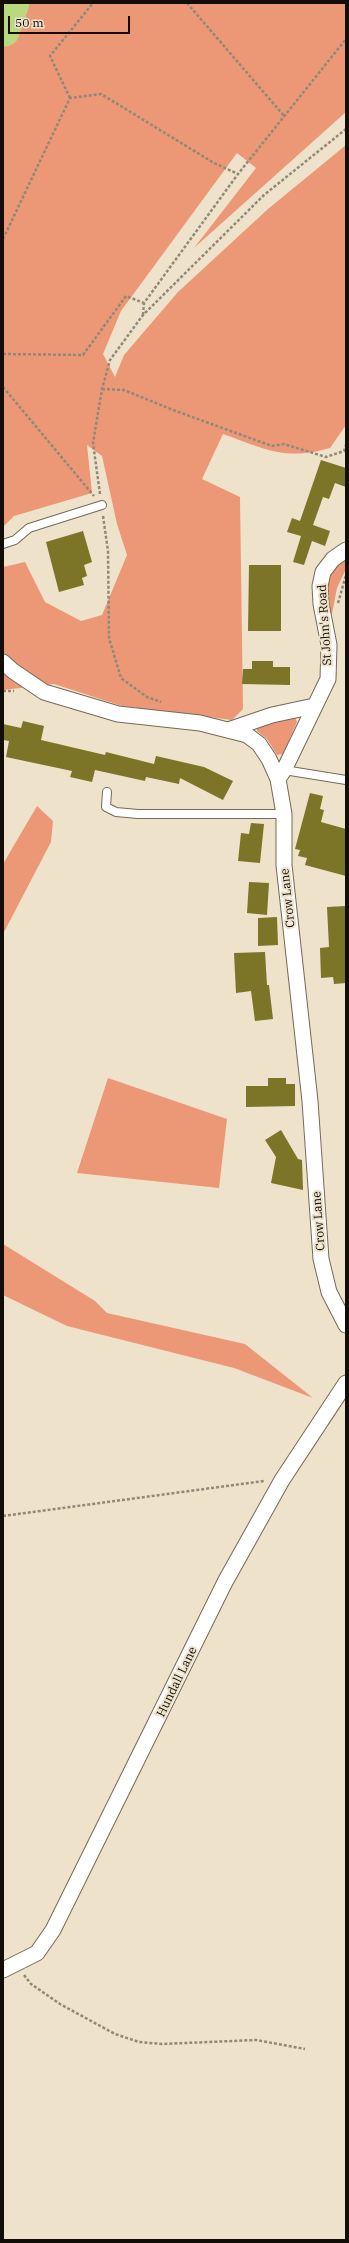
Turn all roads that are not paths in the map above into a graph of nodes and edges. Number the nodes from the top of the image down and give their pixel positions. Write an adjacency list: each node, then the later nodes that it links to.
1 (102, 506): 2 (lane)
2 (3, 544)
3 (346, 550): 5 (street, St John's Road)
4 (3, 662): 6 (street, Crow Lane)
5 (314, 706): 6 (street); 7 (street, St John's Road)
6 (232, 729): 7 (street, Crow Lane)
7 (281, 775): 8 (lane); 10 (street, Crow Lane)
8 (346, 780)
9 (107, 792): 10 (lane)
10 (284, 814): 11 (street, Crow Lane)
11 (346, 1325)
12 (346, 1383): 13 (street, Hundall Lane)
13 (10, 1968)

